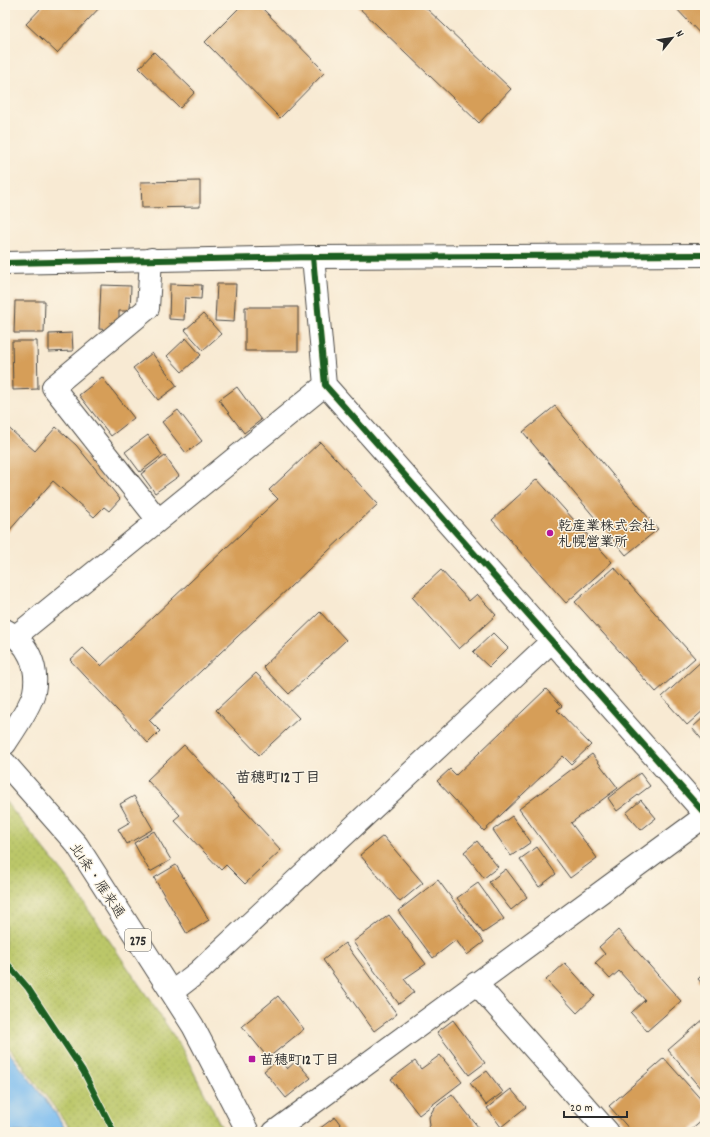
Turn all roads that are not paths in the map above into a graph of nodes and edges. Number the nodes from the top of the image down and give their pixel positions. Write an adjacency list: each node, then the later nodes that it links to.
1 (705, 255): 2 (main road)
2 (313, 257): 3 (main road); 5 (main road)
3 (151, 259): 4 (main road); 6 (main road)
4 (5, 263)
5 (325, 385): 6 (main road); 8 (main road)
6 (158, 520): 7 (main road)
7 (11, 633): 9 (main road)
8 (552, 641): 11 (main road); 13 (main road)
9 (5, 744)
10 (5, 763): 13 (main road, 北1条・雁来通 / 275)
11 (705, 815): 12 (main road)
12 (476, 983): 15 (main road); 16 (main road)
13 (172, 992): 14 (main road, 北1条・雁来通 / 275)
14 (248, 1132)
15 (274, 1132)
16 (608, 1132)

